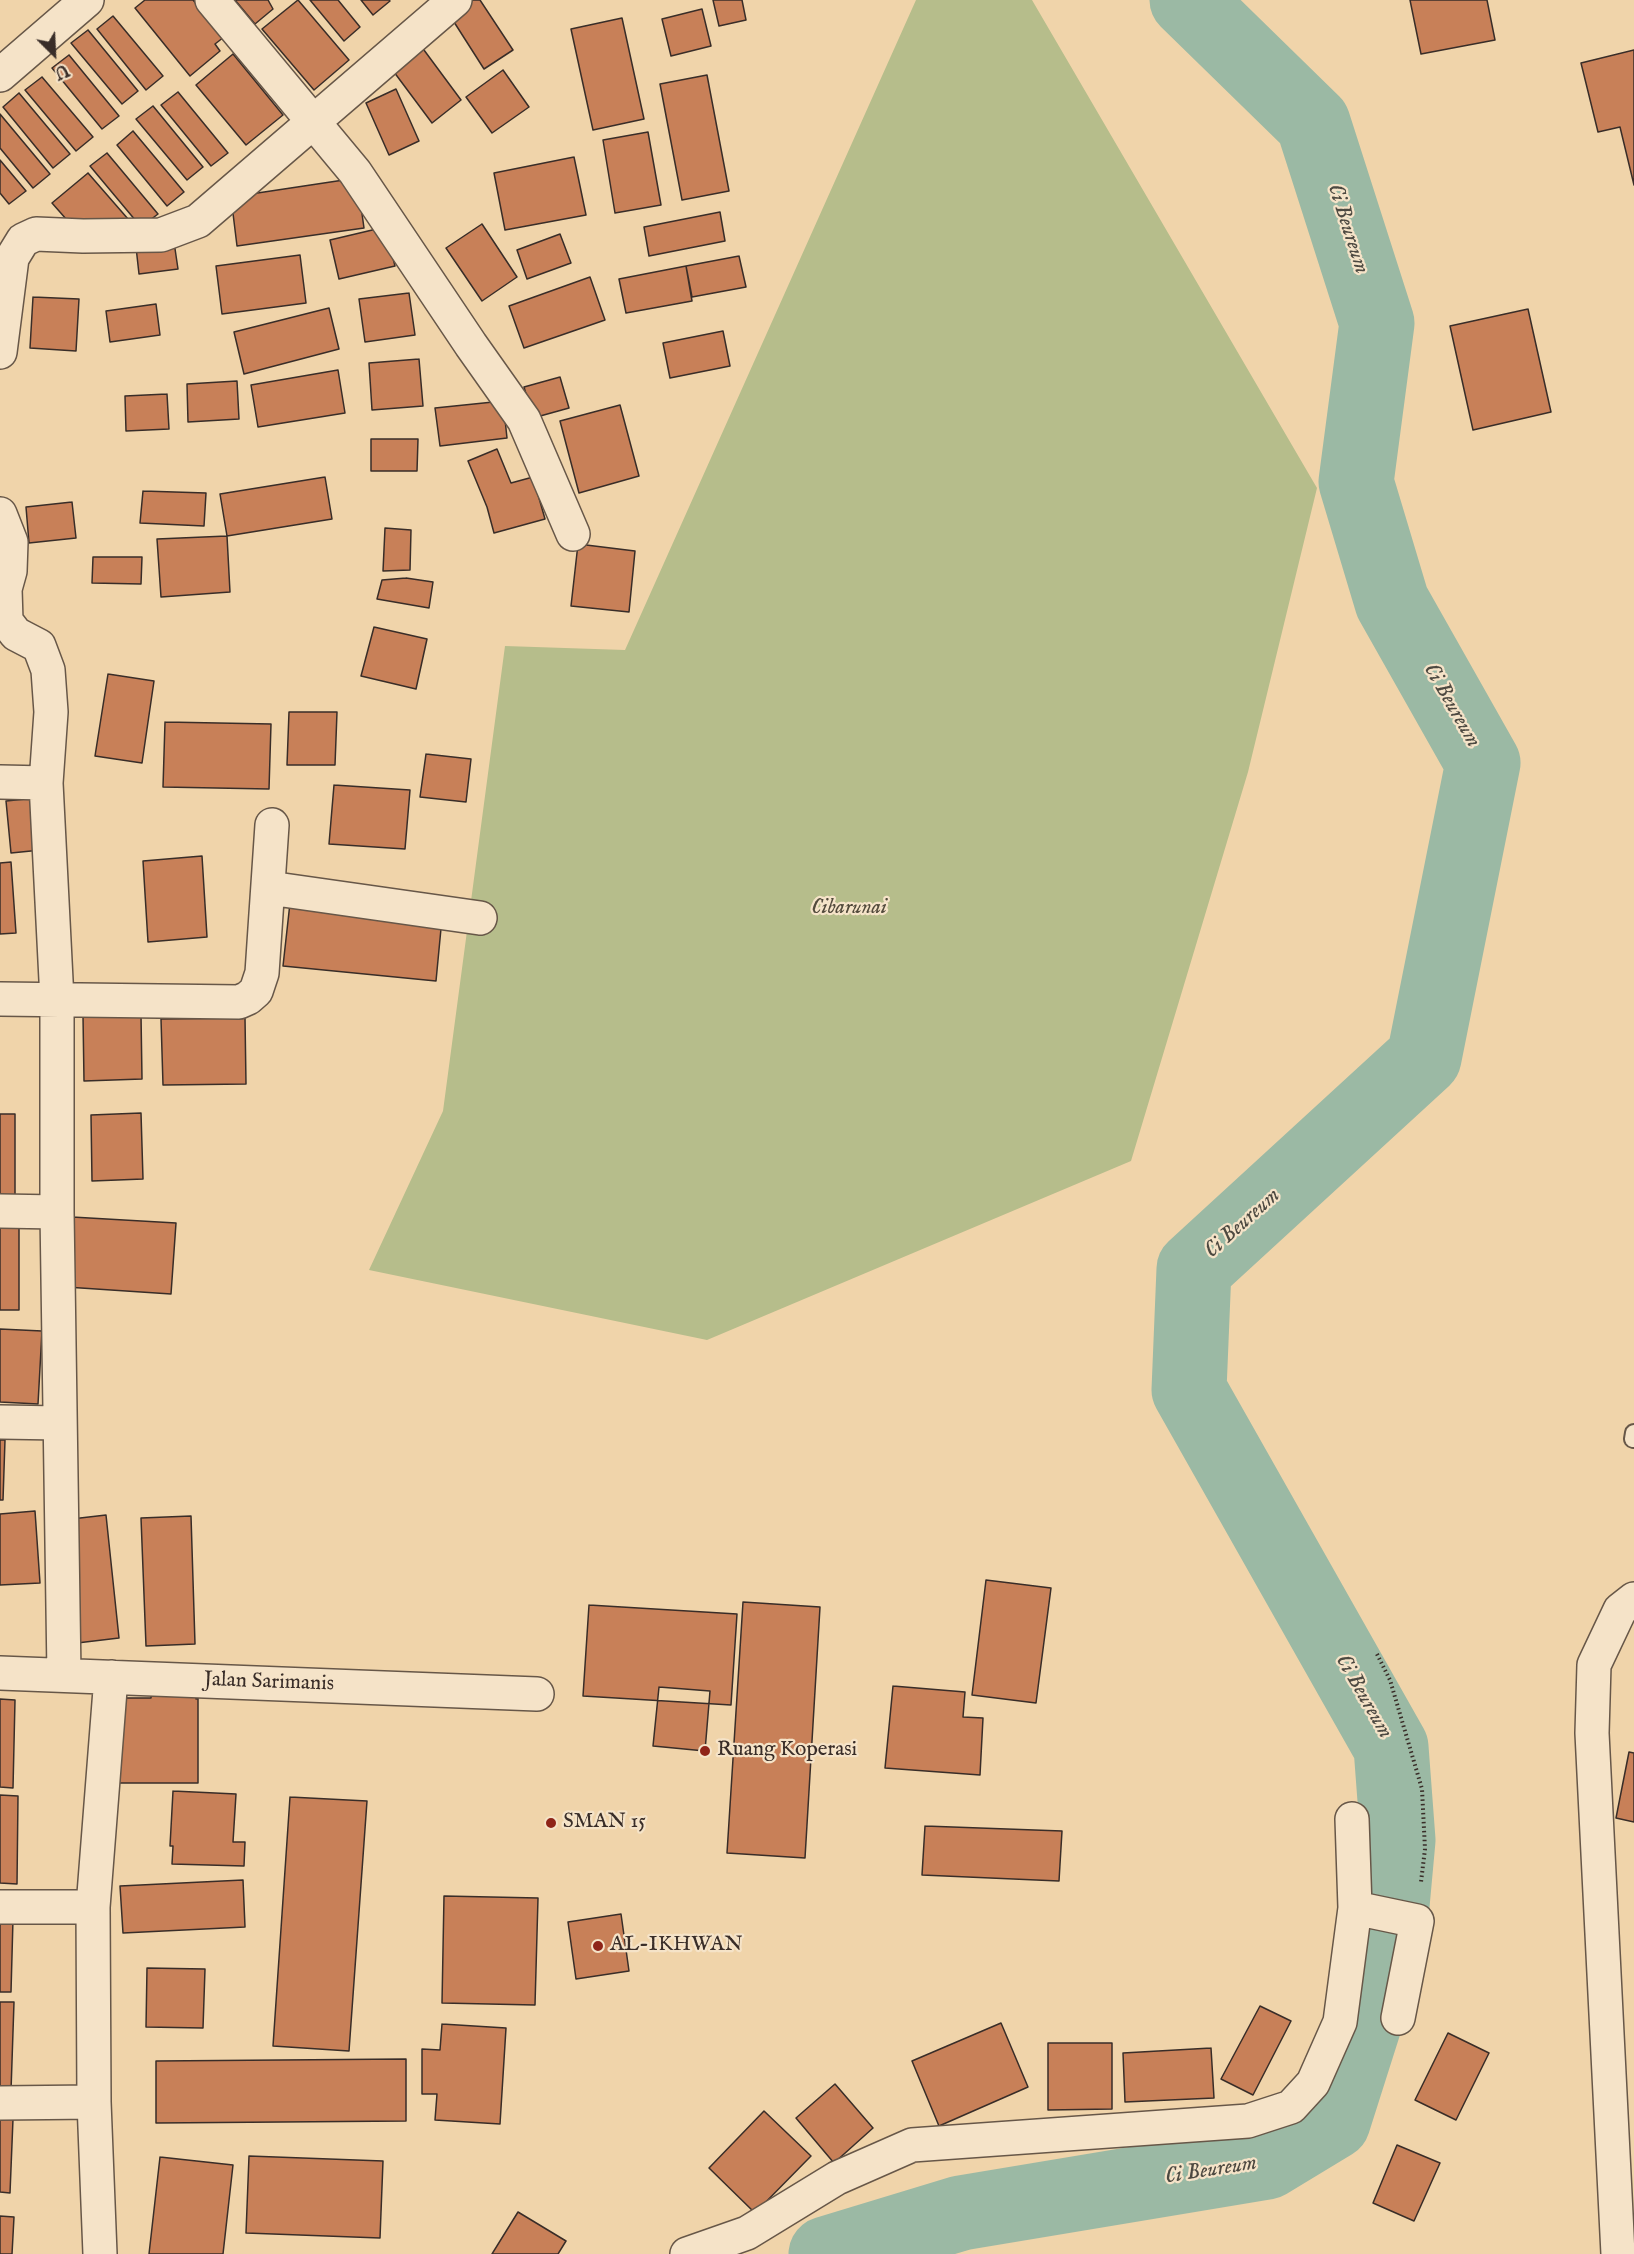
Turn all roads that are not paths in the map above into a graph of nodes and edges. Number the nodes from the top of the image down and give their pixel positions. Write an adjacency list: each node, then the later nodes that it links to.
1 (87, 0): 4 (street)
2 (212, 0): 5 (street)
3 (455, 0): 5 (street)
4 (0, 75)
5 (312, 122): 6 (street); 8 (street)
6 (0, 352)
7 (0, 514): 9 (street)
8 (573, 534)
9 (5, 571): 11 (street)
10 (0, 782): 11 (street)
11 (46, 783): 16 (street)
12 (273, 825): 13 (street)
13 (269, 888): 14 (street); 16 (street)
14 (480, 918)
15 (0, 999): 16 (street)
16 (57, 1000): 18 (street)
17 (0, 1211): 18 (street)
18 (57, 1212): 20 (street)
19 (0, 1422): 20 (street)
20 (60, 1423): 23 (street)
21 (1634, 1599): 35 (street)
22 (0, 1673): 23 (street, Jalan Sarimanis)
23 (64, 1674): 24 (street, Jalan Sarimanis)
24 (111, 1677): 25 (street, Jalan Sarimanis); 28 (street)
25 (537, 1694)
26 (1352, 1819): 29 (street)
27 (0, 1907): 28 (street)
28 (93, 1907): 31 (street)
29 (1387, 1915): 30 (street); 34 (street)
30 (1398, 2018)
31 (94, 2102): 32 (street); 33 (street)
32 (0, 2103)
33 (100, 2254)
34 (687, 2254)
35 (1618, 2254)

